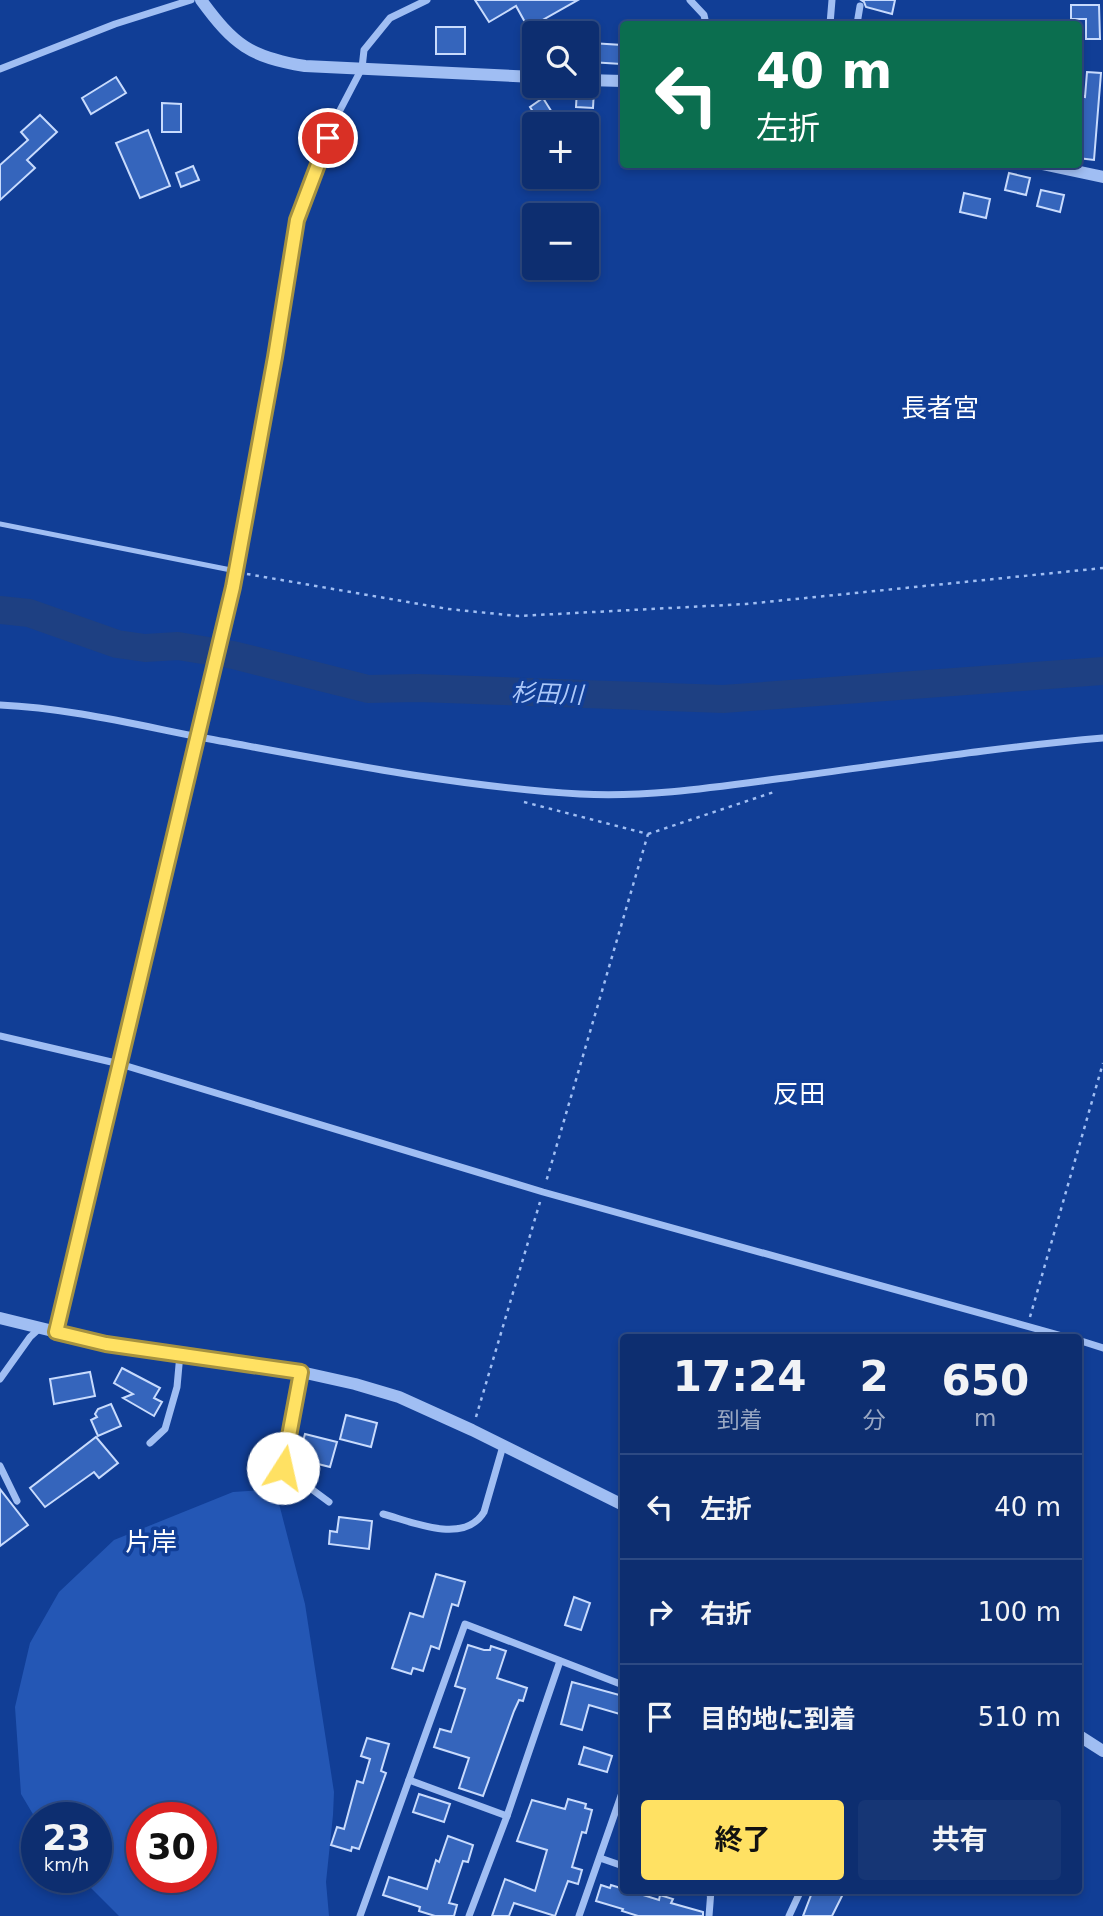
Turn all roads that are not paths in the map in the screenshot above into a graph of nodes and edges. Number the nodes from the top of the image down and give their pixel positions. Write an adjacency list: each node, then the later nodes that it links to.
1 (191, 0): 11 (street)
2 (201, 0): 10 (street)
3 (427, 0): 10 (street)
4 (690, 0): 7 (street)
5 (832, 0): 8 (street)
6 (860, 6): 9 (street)
7 (705, 21)
8 (830, 21)
9 (857, 21)
10 (362, 68): 12 (street); 19 (street)
11 (0, 69)
12 (522, 76)
13 (599, 80): 14 (street)
14 (620, 81)
15 (1061, 168): 17 (street)
16 (1103, 171): 17 (street)
17 (1103, 177)
18 (0, 524): 19 (lane)
19 (236, 571): 21 (street)
20 (0, 705): 21 (street)
21 (197, 736): 22 (street); 24 (street)
22 (1103, 738)
23 (0, 1036): 24 (street)
24 (120, 1064): 27 (street); 28 (street)
25 (0, 1318): 26 (street)
26 (40, 1328): 27 (street); 33 (street)
27 (56, 1332): 31 (street)
28 (1056, 1334)
29 (1082, 1341): 30 (street)
30 (1103, 1348)
31 (180, 1354): 32 (street); 34 (street)
32 (301, 1372): 35 (street); 38 (street)
33 (0, 1379)
34 (150, 1443)
35 (503, 1446): 39 (street); 40 (street)
36 (0, 1466): 37 (street)
37 (17, 1502)
38 (328, 1502)
39 (620, 1503)
40 (383, 1514)
41 (560, 1661): 42 (street); 45 (street); 47 (street)
42 (620, 1684)
43 (1082, 1738): 44 (street)
44 (1103, 1751)
45 (409, 1780): 47 (street); 52 (street)
46 (620, 1799): 48 (street)
47 (507, 1816): 53 (street)
48 (600, 1858): 49 (street); 54 (street)
49 (620, 1865)
50 (711, 1894): 55 (street)
51 (799, 1894): 56 (street)
52 (360, 1916)
53 (469, 1916)
54 (579, 1916)
55 (709, 1916)
56 (789, 1916)

